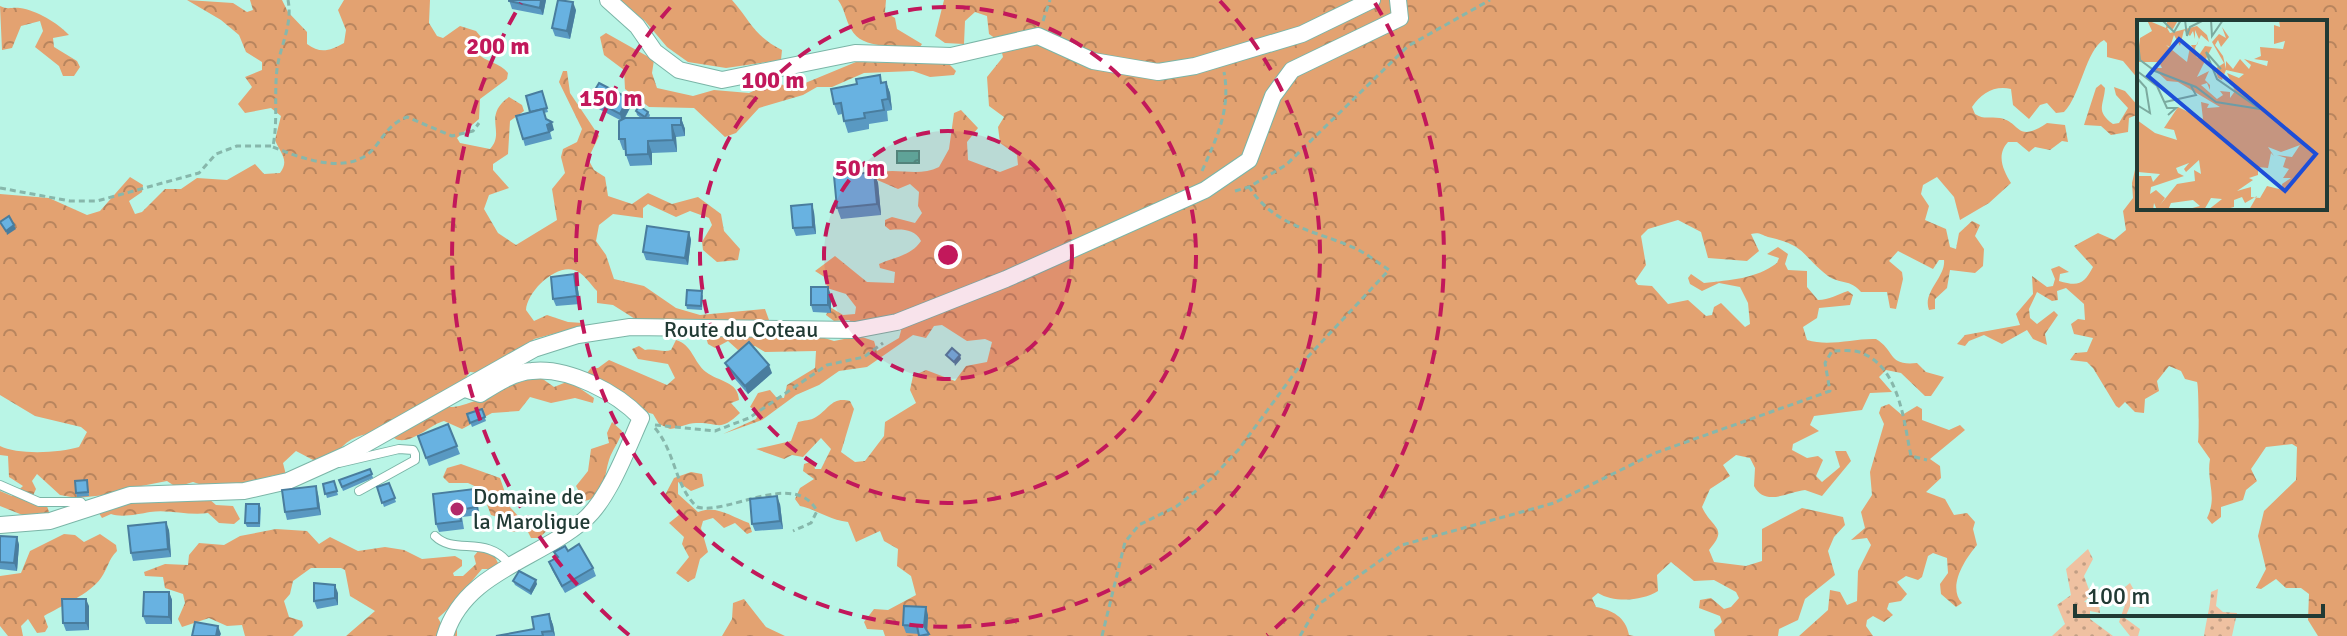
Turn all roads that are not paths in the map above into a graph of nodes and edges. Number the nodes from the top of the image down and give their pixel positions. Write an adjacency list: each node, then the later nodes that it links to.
1 (608, 0): 2 (street)
2 (1372, 0)
3 (1398, 0): 4 (street, Route du Coteau)
4 (465, 389): 5 (street, Route du Coteau); 11 (street)
5 (336, 461): 7 (lane); 8 (street, Route du Coteau)
6 (0, 485): 8 (lane)
7 (359, 491)
8 (85, 509): 9 (street, Route du Coteau)
9 (0, 525)
10 (435, 536): 11 (lane)
11 (510, 565): 12 (street)
12 (445, 636)

